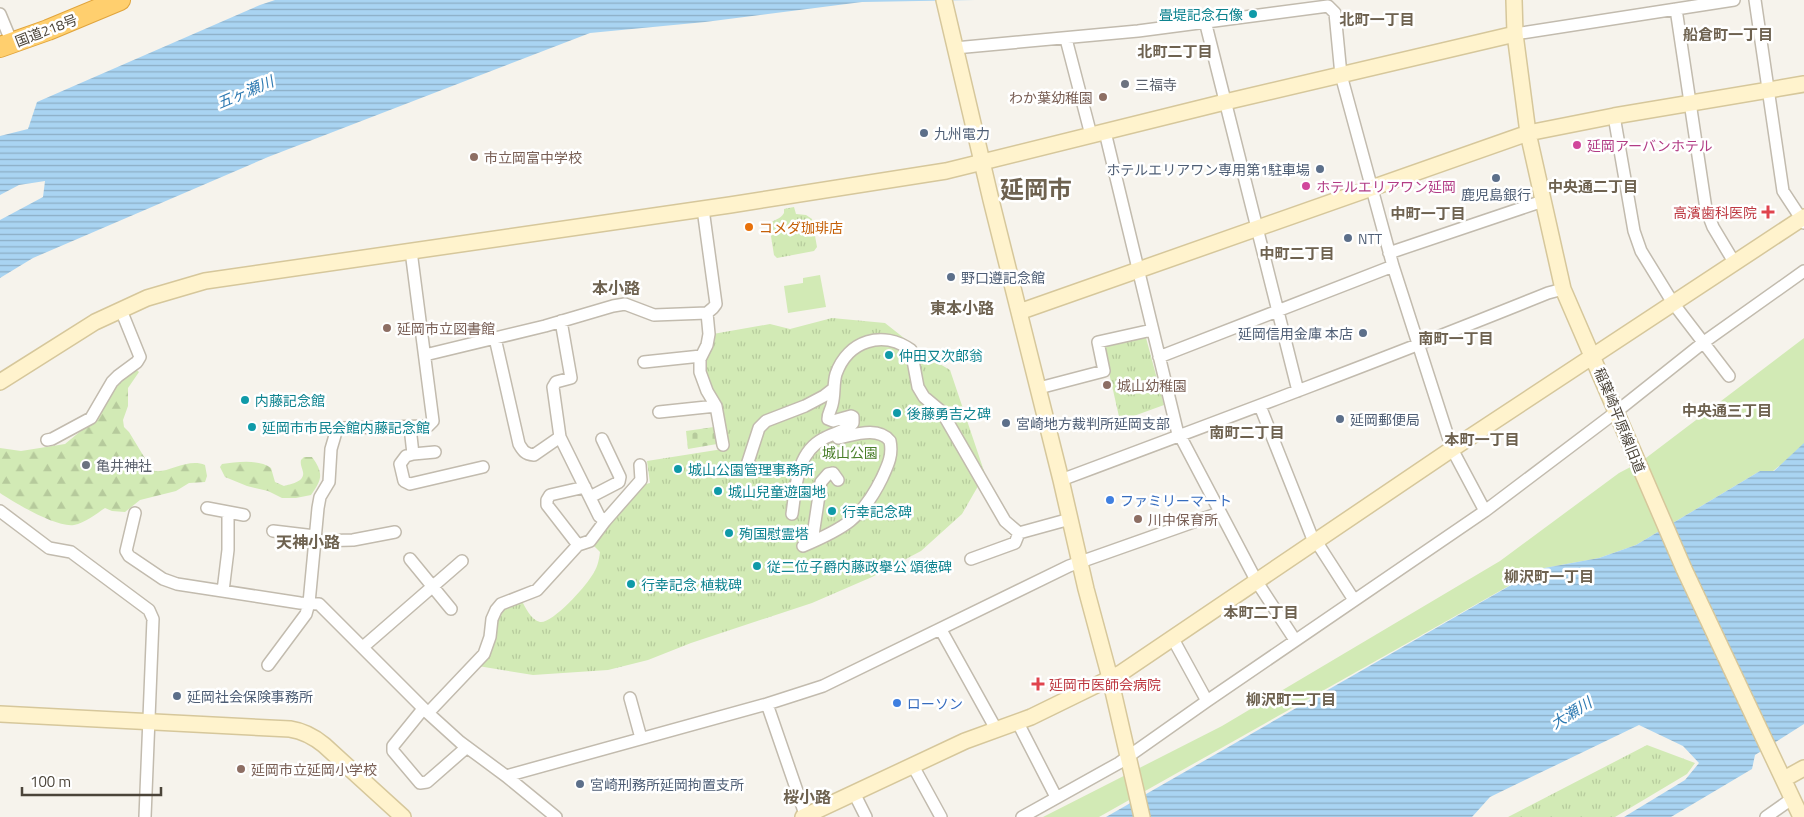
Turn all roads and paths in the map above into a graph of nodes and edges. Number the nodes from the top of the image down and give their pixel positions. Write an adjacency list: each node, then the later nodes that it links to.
1 (120, 0): 11 (highway, 国道218号)
2 (944, 0): 12 (street)
3 (1514, 0): 9 (street, 稲葉崎平原線旧道)
4 (1734, 0): 6 (street)
5 (1755, 0): 15 (street)
6 (1676, 9): 9 (street); 17 (street)
7 (0, 14): 11 (street)
8 (1205, 21): 10 (street); 13 (street); 16 (street)
9 (1515, 34): 13 (street); 19 (street, 稲葉崎平原線旧道)
10 (1066, 39): 12 (street); 20 (street)
11 (6, 45)
12 (955, 48): 21 (street)
13 (1341, 75): 16 (street); 22 (street)
14 (1804, 84): 15 (street)
15 (1768, 90): 17 (street); 25 (street)
16 (1225, 102): 20 (street); 26 (street)
17 (1690, 103): 18 (street); 29 (street)
18 (1614, 116): 19 (street); 34 (street)
19 (1528, 133): 22 (street); 23 (street, 稲葉崎平原線旧道)
20 (1098, 134): 21 (street); 31 (street)
21 (983, 163): 24 (street); 37 (street)
22 (1371, 186): 26 (street); 28 (street)
23 (1543, 201): 28 (street); 33 (street, 稲葉崎平原線旧道)
24 (702, 209): 27 (street); 38 (street)
25 (1803, 220): 29 (street)
26 (1257, 228): 31 (street); 36 (street)
27 (411, 251): 35 (street); 44 (street)
28 (1389, 253): 30 (street)
29 (1734, 262): 34 (street)
30 (1393, 266): 36 (street); 43 (street)
31 (1138, 270): 37 (street); 40 (street)
32 (1804, 271): 42 (street)
33 (1563, 288): 43 (street); 46 (street, 稲葉崎平原線旧道)
34 (1673, 303): 42 (street); 46 (street)
35 (121, 310): 50 (street); 62 (street)
36 (1279, 311): 47 (street); 53 (street)
37 (1019, 312): 51 (street)
38 (707, 313): 39 (street); 45 (street)
39 (561, 321): 41 (street); 59 (street)
40 (1152, 330): 47 (street); 51 (street)
41 (495, 338): 44 (street); 59 (street)
42 (1704, 342): 49 (street); 57 (street)
43 (1419, 345): 53 (street); 65 (street)
44 (425, 354): 58 (street)
45 (701, 356): 48 (street); 54 (street)
46 (1593, 356): 57 (street, 稲葉崎平原線旧道); 65 (street)
47 (1159, 358): 60 (street)
48 (644, 362)
49 (1729, 376)
50 (0, 382)
51 (1039, 388): 72 (street)
52 (833, 389): 64 (street); 69 (street); 86 (street)
53 (1298, 391): 55 (street)
54 (716, 406): 56 (street); 63 (street)
55 (1260, 406): 60 (street); 88 (street)
56 (659, 412)
57 (1616, 412): 76 (street); 120 (street, 稲葉崎平原線旧道)
58 (410, 427): 67 (street); 87 (street)
59 (560, 436): 73 (street)
60 (1180, 436): 72 (street); 78 (street)
61 (602, 439): 73 (street)
62 (47, 440)
63 (723, 445)
64 (813, 445): 71 (street); 80 (street)
65 (1452, 449): 76 (street); 88 (street)
66 (435, 452): 67 (street)
67 (413, 454): 70 (street)
68 (640, 465): 83 (street)
69 (747, 465)
70 (483, 467)
71 (838, 480)
72 (1062, 480): 82 (street)
73 (587, 492): 83 (street); 89 (street)
74 (207, 508): 77 (street)
75 (0, 510): 111 (street)
76 (1486, 511): 97 (street)
77 (228, 512): 81 (street); 96 (street)
78 (1219, 512): 93 (street); 94 (street)
79 (135, 513): 96 (street)
80 (792, 514)
81 (244, 515)
82 (1070, 519): 86 (street); 93 (street)
83 (605, 521): 89 (street)
84 (273, 531): 87 (street)
85 (395, 532): 87 (street)
86 (1018, 533): 91 (street)
87 (315, 539): 98 (street)
88 (1315, 542): 94 (street); 97 (street)
89 (578, 545): 109 (street)
90 (410, 559): 95 (street)
91 (971, 559)
92 (462, 561): 95 (street)
93 (1080, 563): 100 (street); 105 (street)
94 (1256, 582): 101 (street); 102 (street)
95 (432, 586): 99 (street); 103 (street)
96 (223, 591): 98 (street)
97 (1354, 600): 102 (street)
98 (309, 603): 103 (street); 104 (street)
99 (451, 609)
100 (942, 630): 108 (street); 113 (street)
101 (1173, 639): 105 (street); 107 (street)
102 (1295, 640): 107 (street)
103 (363, 647): 109 (street)
104 (268, 665)
105 (1110, 678): 112 (street); 116 (street)
106 (630, 698): 114 (street)
107 (1207, 701): 116 (street)
108 (767, 704): 114 (street); 127 (street)
109 (425, 711): 115 (street); 115 (street)
110 (0, 714): 111 (street)
111 (150, 721): 124 (street); 125 (street)
112 (1018, 723): 113 (street); 122 (street)
113 (996, 729): 117 (street)
114 (641, 738): 119 (street)
115 (467, 747): 119 (street)
116 (1129, 762): 122 (street); 131 (street)
117 (913, 766): 121 (street); 129 (street)
118 (1804, 768): 120 (street)
119 (506, 776): 126 (street)
120 (1784, 780): 123 (street, 稲葉崎平原線旧道)
121 (854, 793): 127 (street); 128 (street)
122 (1056, 797): 130 (street)
123 (1793, 798): 132 (street); 133 (street, 稲葉崎平原線旧道)
124 (145, 817)
125 (403, 817)
126 (556, 817)
127 (805, 817)
128 (866, 817)
129 (941, 817)
130 (1022, 817)
131 (1142, 817)
132 (1766, 817)
133 (1801, 817)

